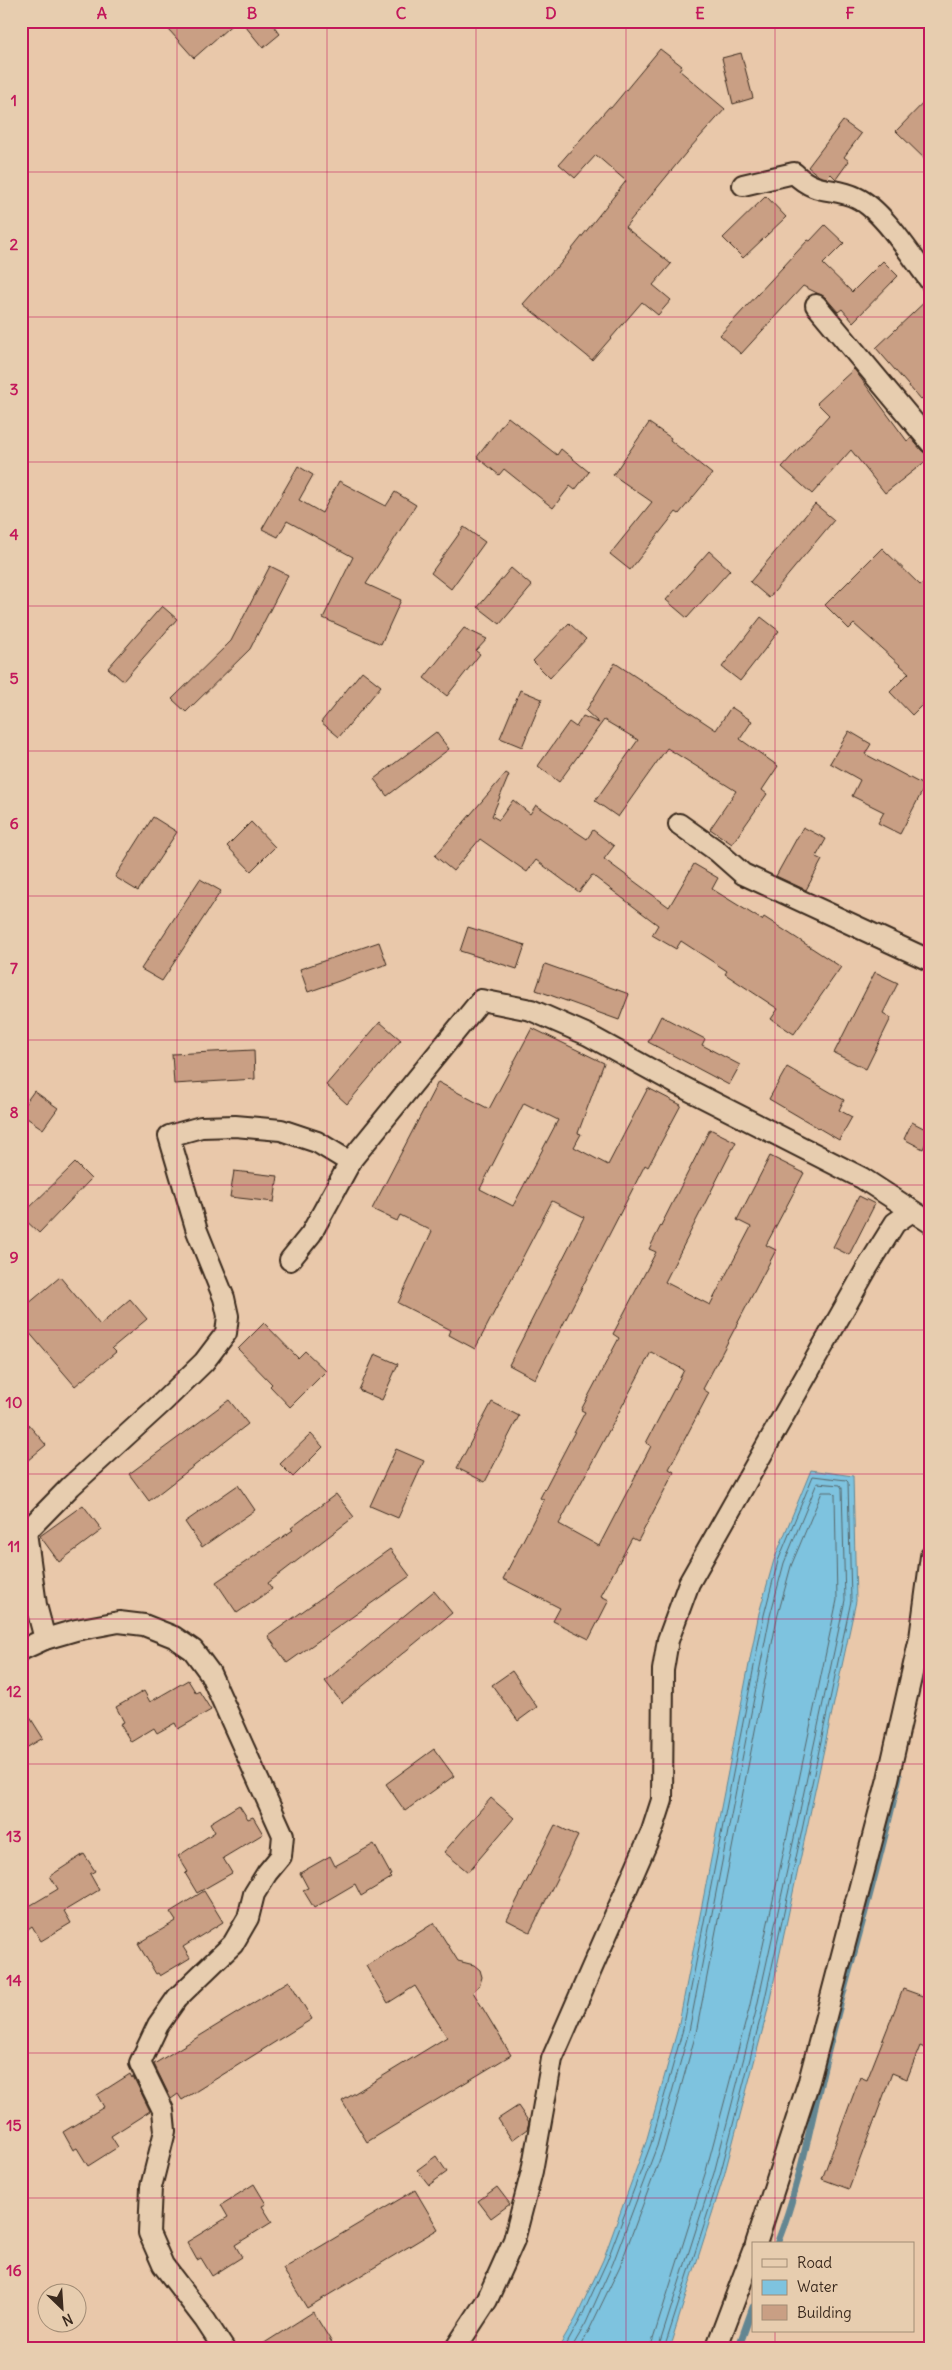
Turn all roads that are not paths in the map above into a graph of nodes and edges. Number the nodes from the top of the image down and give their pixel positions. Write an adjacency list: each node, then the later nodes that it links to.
1 (743, 185): 2 (street)
2 (931, 282)
3 (816, 305): 4 (street)
4 (931, 443)
5 (679, 824): 6 (street)
6 (931, 961)
7 (350, 1162): 8 (street); 10 (street); 12 (street)
8 (912, 1211): 9 (street); 17 (street)
9 (931, 1224)
10 (290, 1260)
11 (931, 1556): 14 (street)
12 (45, 1638): 13 (street); 16 (street)
13 (21, 1650)
14 (757, 2242)
15 (752, 2254): 18 (street)
16 (224, 2349)
17 (455, 2349)
18 (716, 2349)

